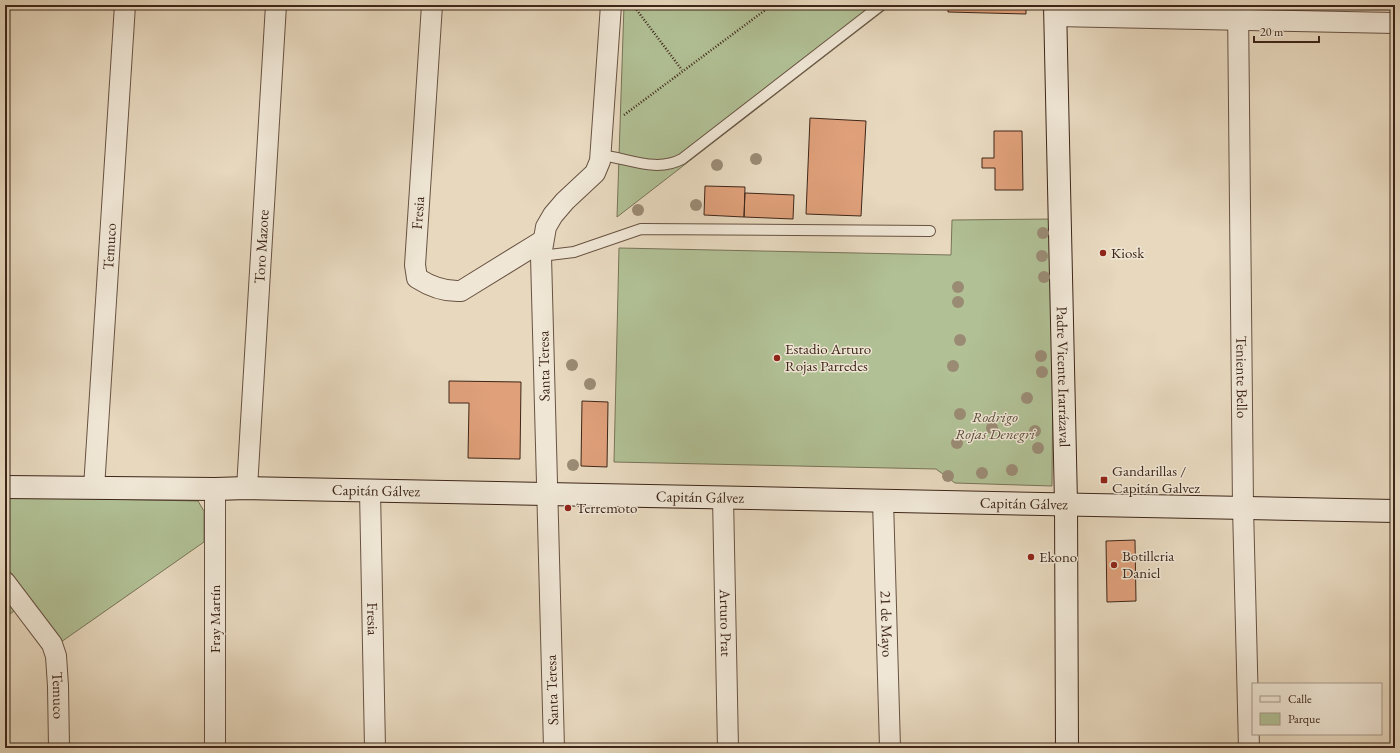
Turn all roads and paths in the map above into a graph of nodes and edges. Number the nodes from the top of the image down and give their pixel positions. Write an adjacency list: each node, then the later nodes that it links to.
1 (125, 5): 17 (street, Temuco)
2 (276, 5): 18 (street, Toro Mazote)
3 (432, 5): 15 (street, Fresia)
4 (611, 5): 12 (street, Santa Teresa)
5 (633, 5): 11 (path)
6 (772, 5): 11 (path)
7 (881, 5): 13 (lane)
8 (1055, 11): 9 (street); 24 (street, Padre Vicente Irarrázaval)
9 (1238, 12): 10 (street); 25 (street, Teniente Bello)
10 (1395, 23)
11 (682, 70): 12 (path)
12 (601, 133): 13 (street, Santa Teresa)
13 (600, 155): 15 (street, Santa Teresa)
14 (930, 231): 15 (lane)
15 (542, 248): 21 (street, Santa Teresa)
16 (5, 487): 17 (street, Capitán Gálvez)
17 (94, 488): 19 (street, Capitán Gálvez)
18 (247, 488): 19 (street, Capitán Gálvez); 20 (street, Capitán Gálvez)
19 (215, 489): 29 (street, Fray Martín)
20 (370, 491): 21 (street, Capitán Gálvez); 30 (street, Fresia)
21 (547, 494): 22 (street, Capitán Gálvez); 31 (street, Santa Teresa)
22 (723, 497): 23 (street, Capitán Gálvez); 32 (street, Arturo Prat)
23 (883, 500): 24 (street, Capitán Gálvez); 33 (street, 21 de Mayo)
24 (1066, 503): 25 (street, Capitán Gálvez); 34 (street, Padre Vicente Irarrázaval)
25 (1243, 507): 26 (street, Capitán Gálvez); 35 (street, Teniente Bello)
26 (1395, 511)
27 (5, 582): 28 (street, Temuco)
28 (59, 748)
29 (215, 748)
30 (375, 748)
31 (554, 748)
32 (728, 748)
33 (890, 748)
34 (1067, 748)
35 (1249, 748)

